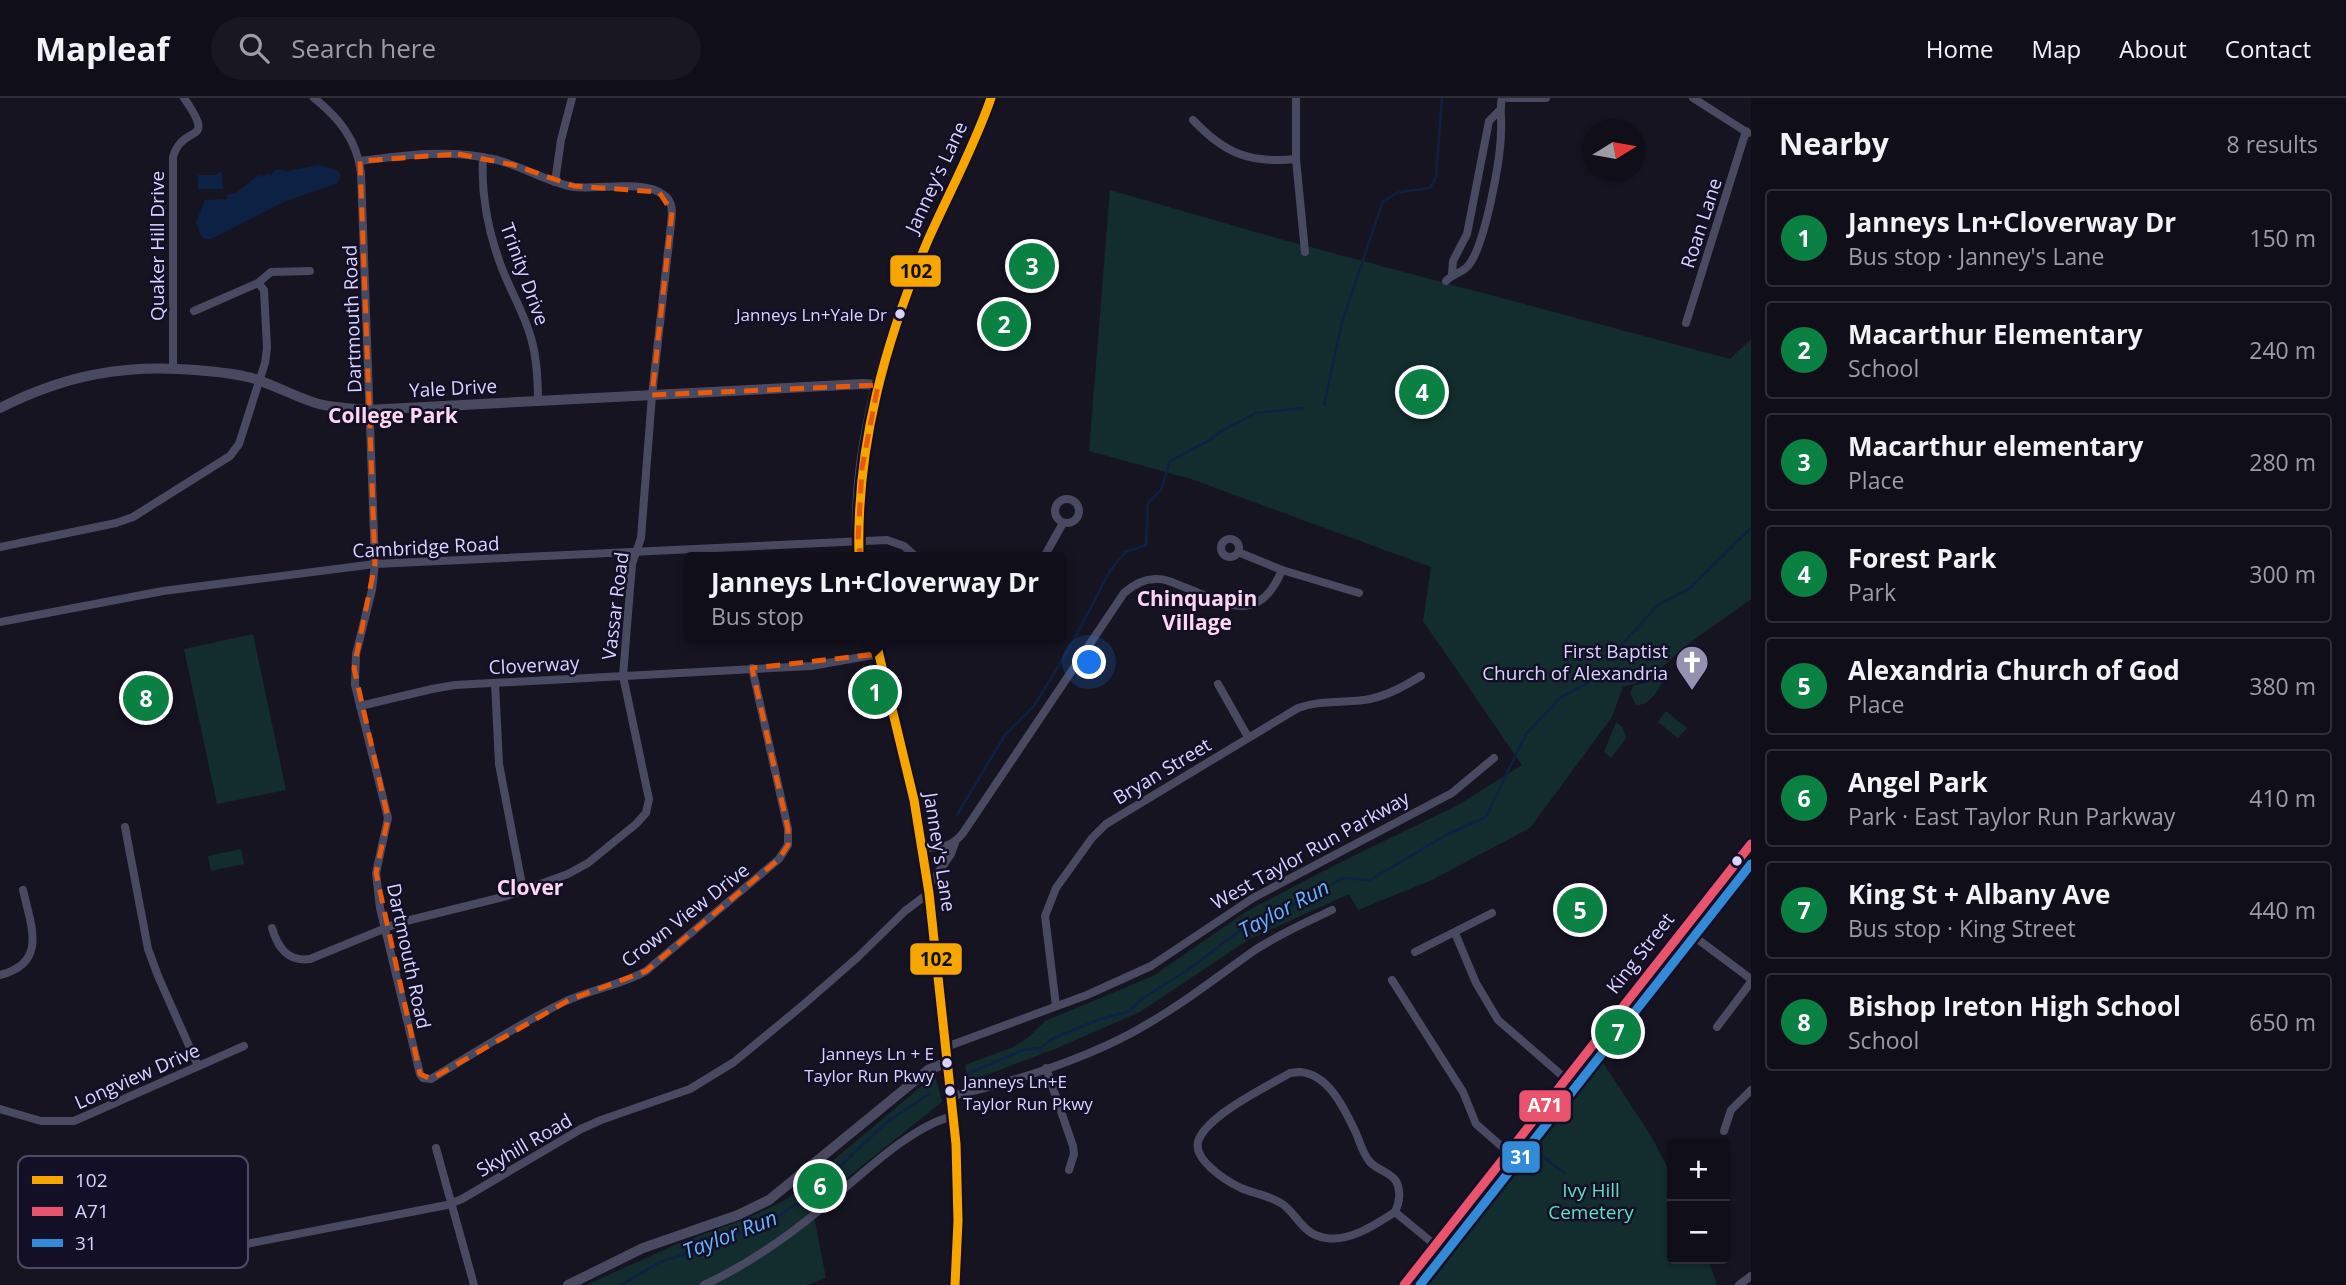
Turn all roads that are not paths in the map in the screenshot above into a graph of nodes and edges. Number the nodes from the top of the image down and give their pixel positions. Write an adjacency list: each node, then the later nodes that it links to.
1 (184, 98): 22 (street, Quaker Hill Drive)
2 (314, 98): 15 (street, Dartmouth Road)
3 (572, 98): 16 (street)
4 (991, 98): 24 (main road, Janney's Lane)
5 (1296, 98): 14 (street)
6 (1502, 98): 10 (street)
7 (1508, 98): 8 (street)
8 (1546, 98)
9 (1693, 98): 12 (street)
10 (1499, 111): 10 (street)
11 (1193, 120): 14 (street)
12 (1749, 133): 21 (street, Roan Lane)
13 (483, 157): 15 (street); 16 (street); 26 (street, Trinity Drive)
14 (1296, 159): 17 (street)
15 (360, 161): 28 (street, Dartmouth Road)
16 (555, 182): 25 (street, Vassar Road)
17 (1305, 252)
18 (310, 271): 19 (street)
19 (258, 283): 20 (street); 23 (street)
20 (194, 311)
21 (1686, 323)
22 (173, 368): 23 (street, Yale Drive); 27 (street, Yale Drive)
23 (260, 381): 28 (street, Yale Drive); 31 (street)
24 (878, 385): 25 (street, Yale Drive); 30 (main road, Janney's Lane)
25 (652, 395): 26 (street, Yale Drive); 33 (street, Vassar Road)
26 (538, 402): 28 (street, Yale Drive)
27 (0, 408)
28 (371, 410): 37 (street, Dartmouth Road)
29 (1063, 523): 36 (street)
30 (858, 541): 33 (street, Cambridge Road); 34 (main road, Janney's Lane); 35 (street, Cambridge Road)
31 (0, 547)
32 (1238, 551): 38 (street)
33 (636, 552): 37 (street, Cambridge Road); 44 (street, Vassar Road)
34 (859, 552)
35 (909, 552)
36 (1047, 552)
37 (375, 564): 40 (street, Cambridge Road); 48 (street, Dartmouth Road)
38 (1282, 570): 39 (street); 52 (street, Skyhill Road)
39 (1359, 593)
40 (0, 622)
41 (876, 643): 42 (main road, Janney's Lane)
42 (879, 654): 43 (street, Cloverway); 54 (main road, Janney's Lane)
43 (752, 668): 44 (street, Cloverway); 75 (street, Crown View Drive)
44 (623, 676): 46 (street, Cloverway); 56 (street, Vassar Road)
45 (1421, 676): 49 (street, Bryan Street)
46 (495, 683): 48 (street, Cloverway); 56 (street)
47 (1218, 684): 49 (street)
48 (360, 706): 61 (street, Dartmouth Road)
49 (1248, 737): 68 (street, Bryan Street)
50 (1494, 758): 68 (street, West Taylor Run Parkway)
51 (125, 827): 73 (street)
52 (955, 843): 54 (street); 57 (street, Skyhill Road)
53 (1751, 844): 62 (main road, King Street)
54 (923, 848): 57 (main road, Janney's Lane)
55 (23, 890): 65 (street)
56 (523, 890): 61 (street, Vassar Road)
57 (928, 890): 71 (main road, Janney's Lane); 85 (street, Skyhill Road)
58 (1332, 910): 74 (street)
59 (1493, 913): 63 (street)
60 (272, 928): 61 (street, Vassar Road)
61 (386, 929): 75 (street, Dartmouth Road)
62 (1684, 929): 67 (street); 76 (main road, King Street)
63 (1455, 933): 64 (street); 76 (street)
64 (1415, 952)
65 (0, 975)
66 (1392, 980): 83 (street)
67 (1751, 981): 69 (street)
68 (1056, 1006): 71 (street, West Taylor Run Parkway)
69 (1717, 1027)
70 (244, 1046): 73 (street, Longview Drive)
71 (946, 1048): 72 (main road, Janney's Lane)
72 (948, 1062): 78 (main road, Janney's Lane); 91 (street)
73 (198, 1066): 79 (street, Longview Drive)
74 (1046, 1068): 78 (street); 84 (street)
75 (432, 1079)
76 (1566, 1079): 83 (main road, King Street)
77 (1751, 1090): 81 (street)
78 (952, 1096): 80 (main road, Janney's Lane)
79 (0, 1109)
80 (954, 1116): 92 (street); 93 (main road, Janney's Lane)
81 (1724, 1131)
82 (436, 1148): 85 (street)
83 (1508, 1152): 88 (main road, King Street)
84 (1069, 1170)
85 (451, 1204): 87 (street, Skyhill Road); 90 (street)
86 (1395, 1212): 86 (street); 88 (street)
87 (248, 1244)
88 (1435, 1245): 94 (main road, King Street)
89 (1751, 1276): 95 (street)
90 (474, 1285)
91 (568, 1285)
92 (704, 1285)
93 (955, 1285)
94 (1404, 1285)
95 (1739, 1285)

